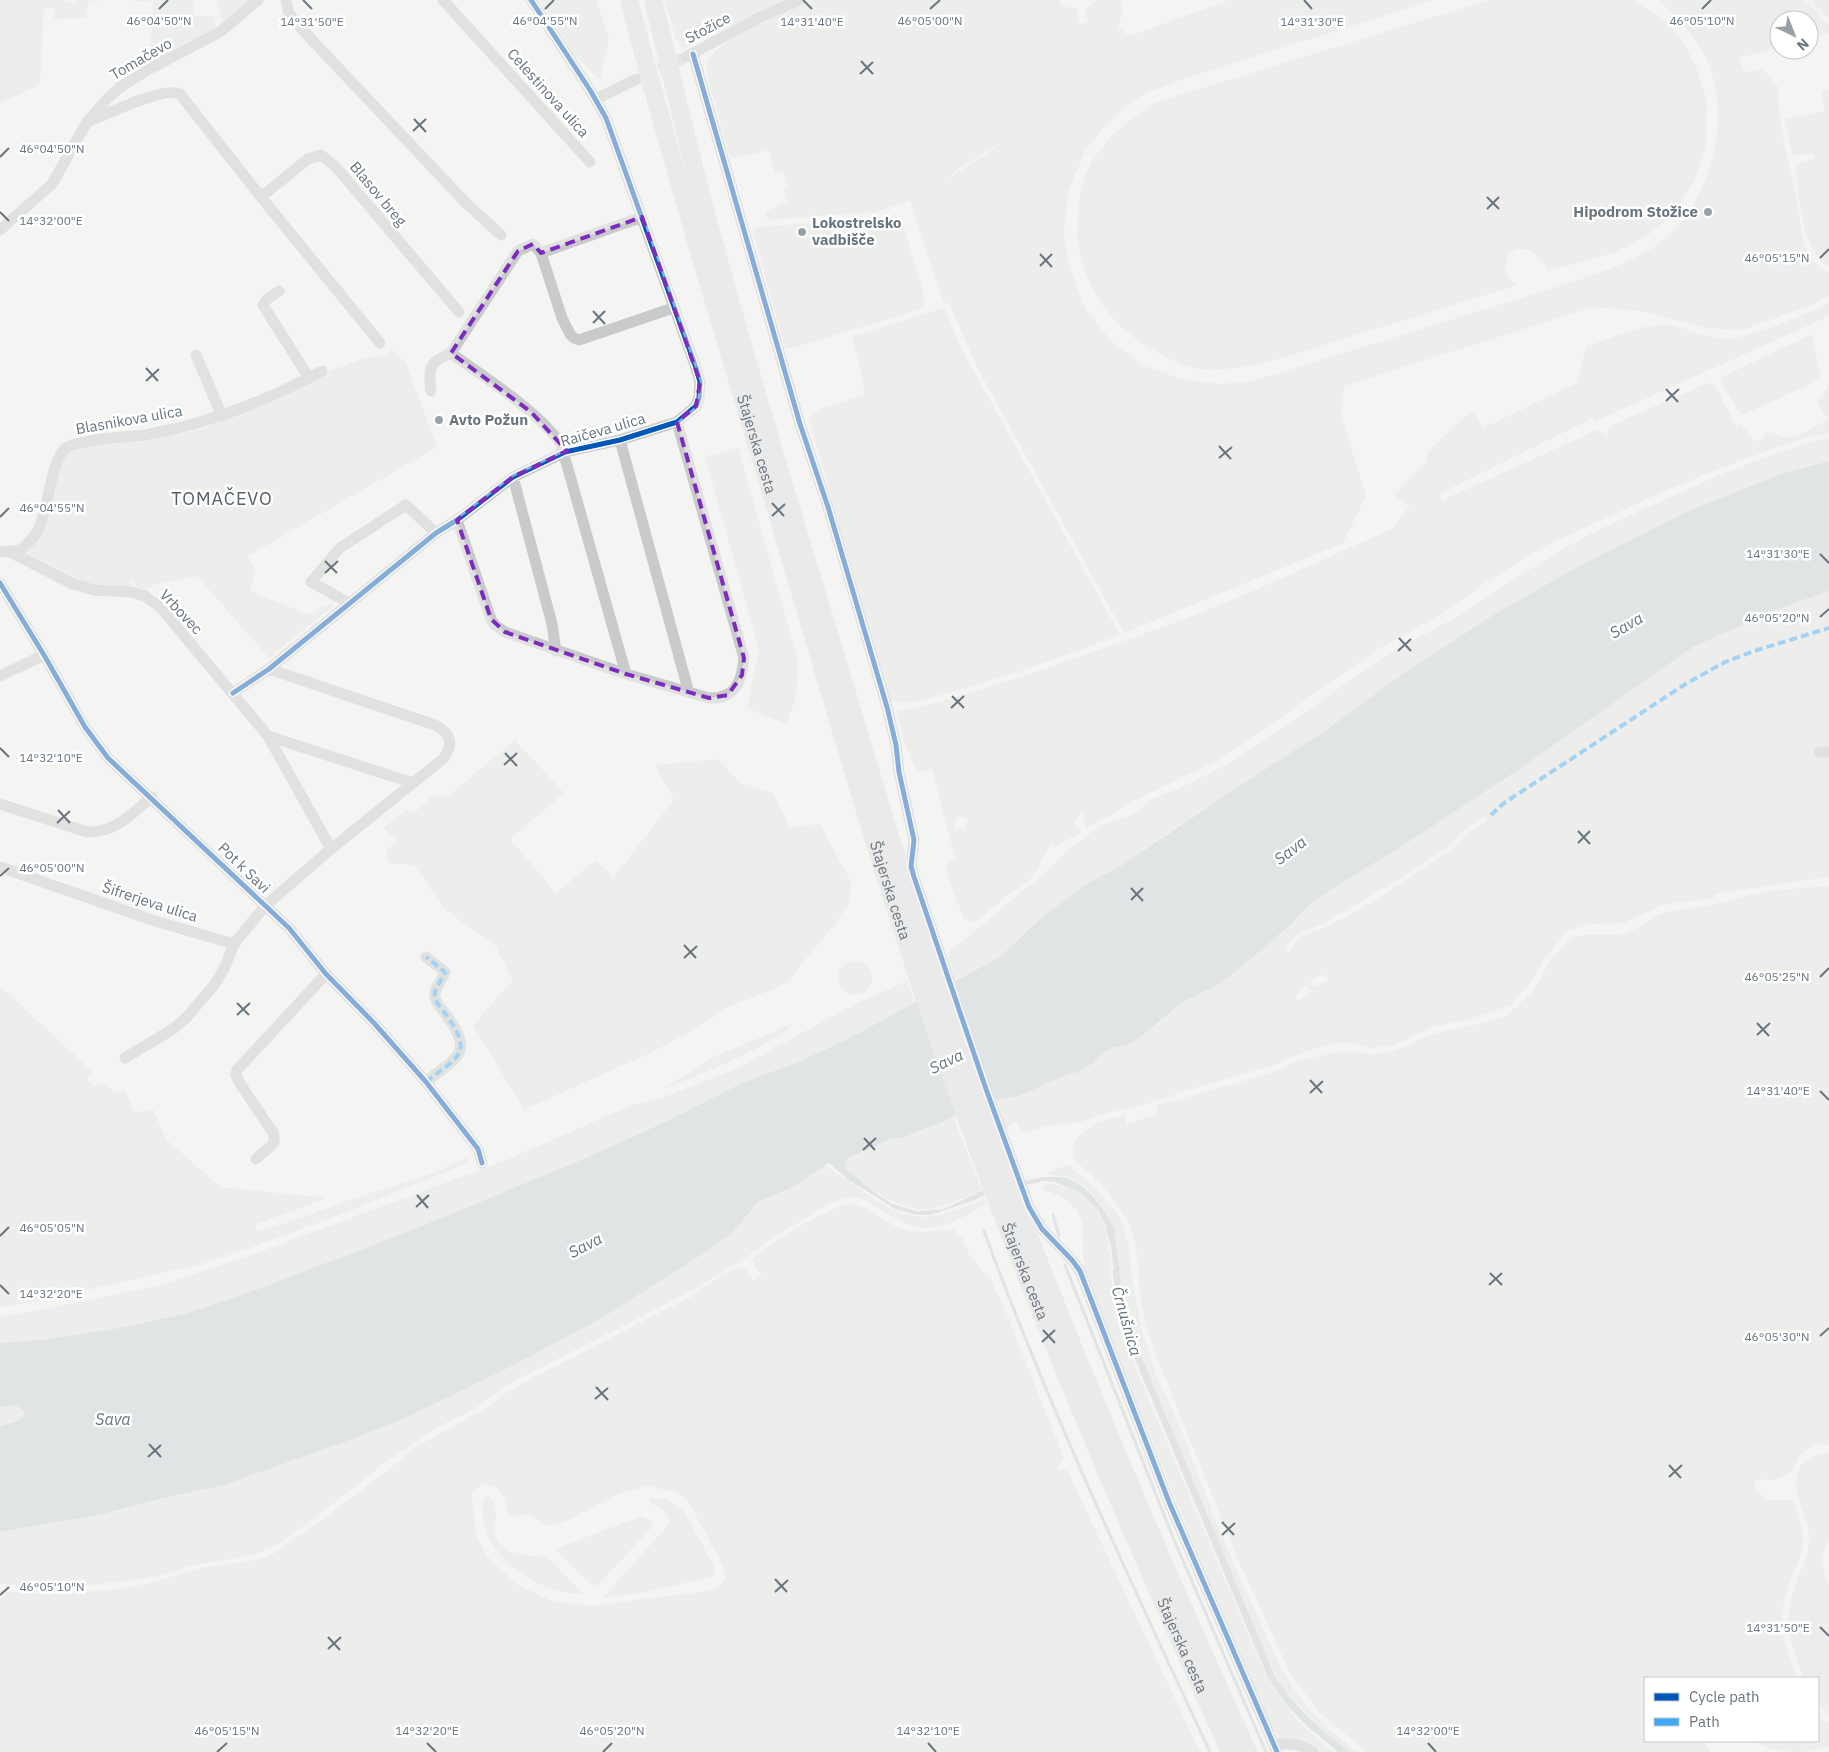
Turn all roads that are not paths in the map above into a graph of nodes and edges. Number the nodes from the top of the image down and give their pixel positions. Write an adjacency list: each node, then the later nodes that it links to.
1 (258, 0): 10 (street, Tomačevo)
2 (286, 0): 15 (street)
3 (443, 0): 11 (street, Celestinova ulica)
4 (531, 0): 9 (street)
5 (629, 0): 49 (main road, Štajerska cesta)
6 (653, 0): 49 (main road, Štajerska cesta)
7 (799, 0): 49 (street, Stožice)
8 (637, 79): 9 (street)
9 (596, 99): 13 (street, Raičeva ulica)
10 (87, 122): 12 (street); 14 (street, Tomačevo)
11 (590, 162)
12 (261, 197): 19 (street, Blasov breg); 20 (street)
13 (642, 217): 16 (street); 18 (street, Raičeva ulica)
14 (0, 230)
15 (501, 235)
16 (541, 253): 18 (street); 21 (street)
17 (279, 291): 24 (street)
18 (673, 308): 27 (street, Raičeva ulica)
19 (459, 312)
20 (380, 343)
21 (451, 353): 25 (street); 29 (street, Raičeva ulica)
22 (196, 355): 26 (street)
23 (322, 372): 24 (street, Blasnikova ulica)
24 (309, 378): 26 (street, Blasnikova ulica)
25 (431, 391)
26 (222, 416): 33 (street, Blasnikova ulica)
27 (677, 422): 28 (street, Raičeva ulica); 42 (street)
28 (620, 440): 29 (street, Raičeva ulica); 42 (street, Raičeva ulica)
29 (565, 452): 30 (street, Raičeva ulica); 39 (street, Raičeva ulica)
30 (513, 477): 31 (street, Raičeva ulica); 36 (street)
31 (457, 520): 32 (street, Raičeva ulica); 36 (street)
32 (436, 533): 35 (street, Raičeva ulica); 35 (street)
33 (5, 552): 41 (street, Vrbovec)
34 (0, 583): 37 (street, Pot k Savi)
35 (349, 603): 38 (street, Raičeva ulica)
36 (556, 651): 39 (street)
37 (44, 655): 40 (street); 45 (street, Pot k Savi)
38 (269, 669): 41 (street, Raičeva ulica); 44 (street)
39 (626, 674): 42 (street)
40 (0, 676)
41 (233, 692): 43 (street, Vrbovec)
42 (690, 693)
43 (268, 736): 44 (street); 47 (street, Vrbovec)
44 (413, 783): 47 (street, Pot k Savi)
45 (152, 797): 46 (street); 50 (street, Pot k Savi)
46 (0, 804)
47 (331, 848): 50 (street, Pot k Savi)
48 (0, 866): 51 (street, Šifrerjeva ulica)
49 (902, 882): 58 (street); 58 (main road, Štajerska cesta)
50 (265, 906): 51 (street); 53 (street, Pot k Savi)
51 (234, 944): 54 (street)
52 (426, 957): 55 (street)
53 (326, 974): 55 (street, Pot k Savi); 56 (street)
54 (125, 1058)
55 (426, 1082): 57 (street, Pot k Savi)
56 (256, 1159)
57 (482, 1163)
58 (1017, 1211): 59 (street); 60 (main road, Štajerska cesta); 61 (main road, Štajerska cesta)
59 (1276, 1749): 62 (street)
60 (1230, 1752)
61 (1248, 1752)
62 (1313, 1752)

